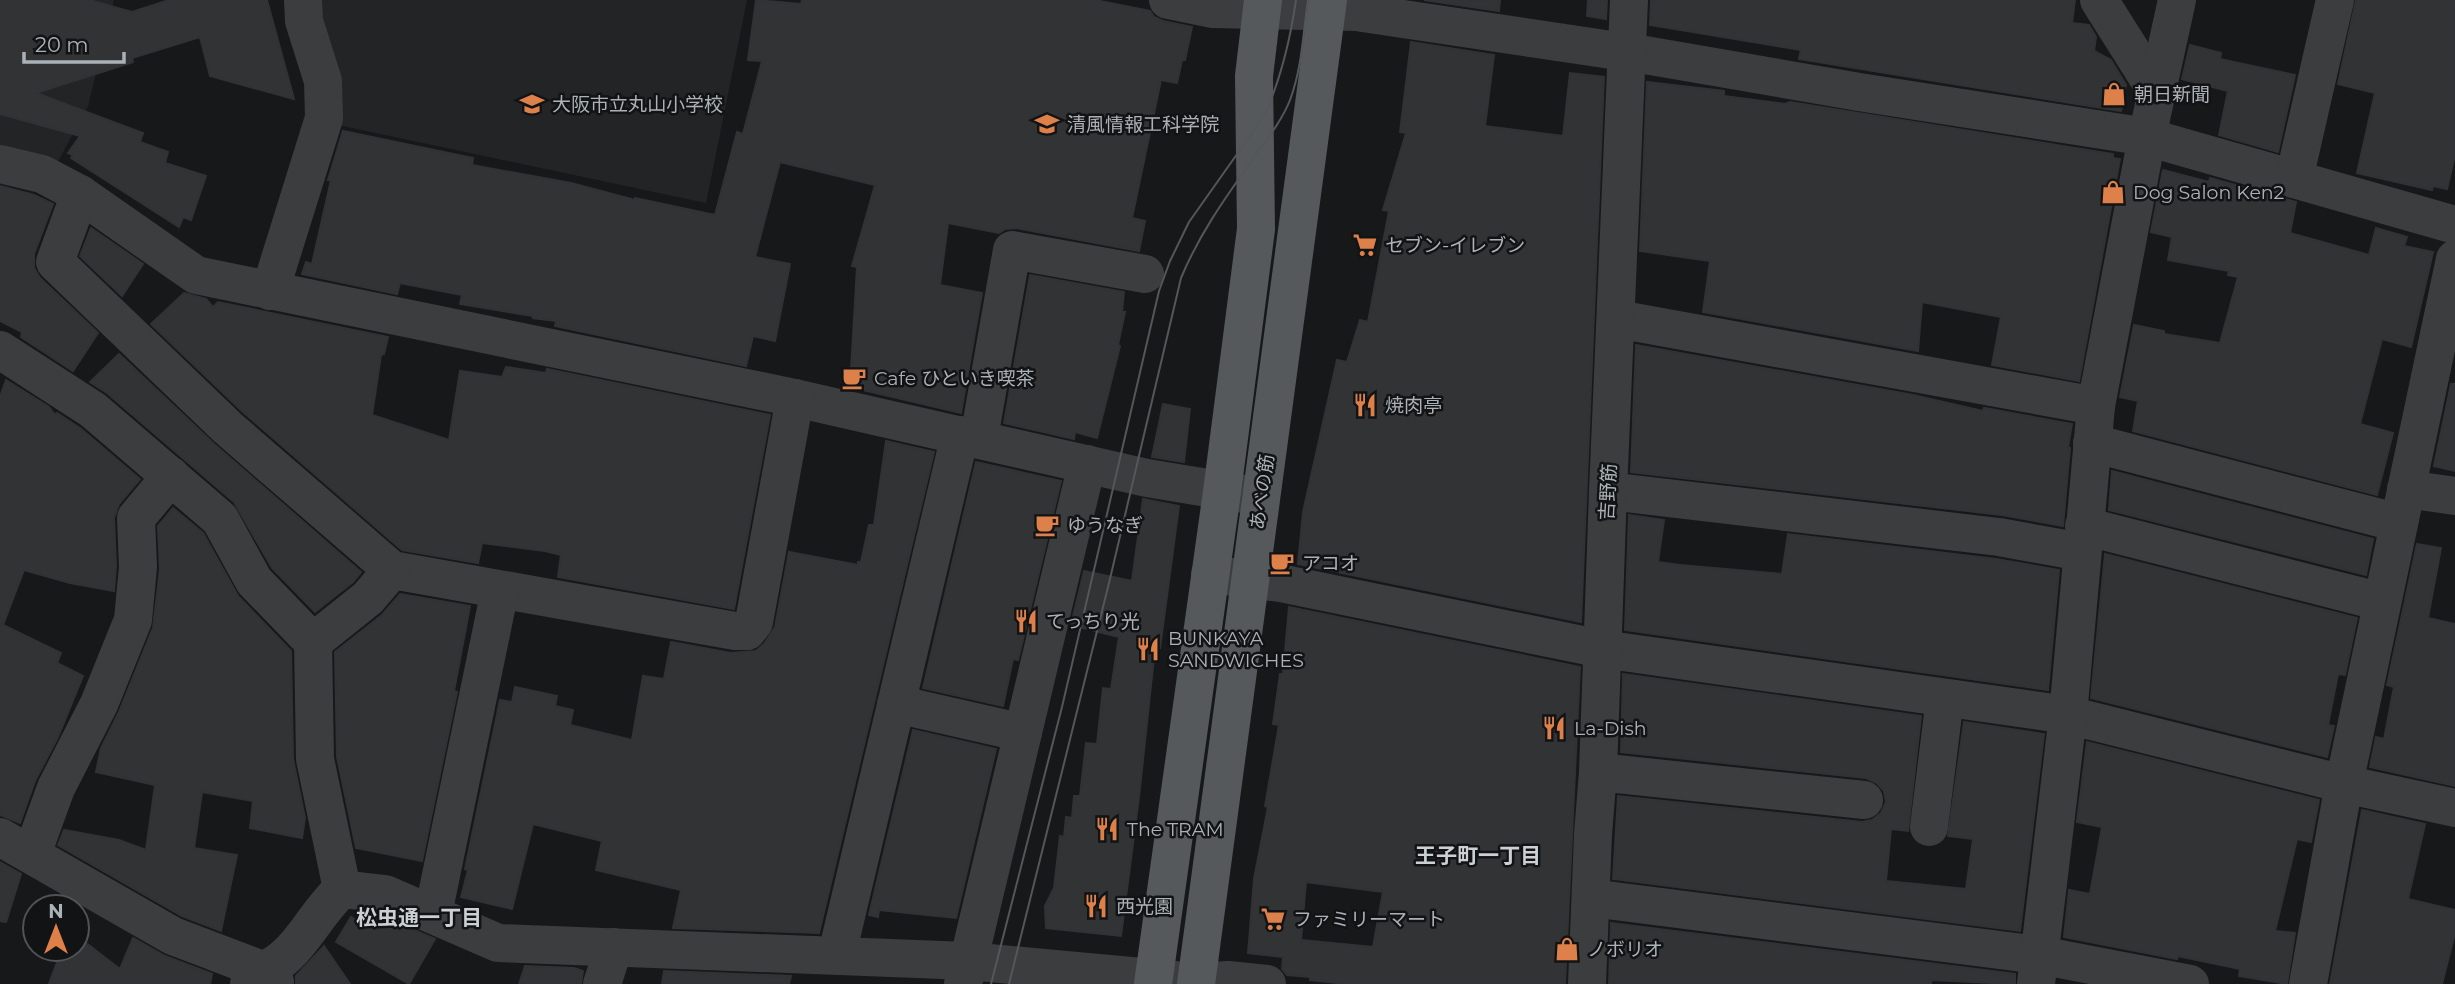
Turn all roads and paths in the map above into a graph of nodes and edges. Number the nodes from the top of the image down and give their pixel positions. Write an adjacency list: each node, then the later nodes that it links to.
1 (303, 0): 18 (street)
2 (1168, 0): 7 (street)
3 (1629, 0): 9 (street, 吉野筋)
4 (2099, 0): 10 (street)
5 (2177, 0): 10 (street)
6 (2335, 0): 13 (street)
7 (1262, 6): 8 (street); 27 (main road, あべの筋)
8 (1327, 6): 9 (street); 29 (main road, あべの筋)
9 (1628, 52): 11 (street); 19 (street, 吉野筋)
10 (2157, 92): 11 (street)
11 (2147, 137): 13 (street); 22 (street)
12 (0, 164): 14 (street)
13 (2294, 179): 15 (street)
14 (80, 194): 18 (street); 32 (street)
15 (2455, 225)
16 (2455, 259): 30 (street)
17 (1145, 274): 23 (street)
18 (270, 291): 21 (street)
19 (1617, 319): 22 (street); 26 (street, 吉野筋)
20 (0, 350): 25 (street)
21 (795, 398): 23 (street); 35 (street)
22 (2094, 424): 30 (street); 31 (street)
23 (970, 436): 24 (street); 40 (street)
24 (1087, 464): 27 (street); 42 (street)
25 (171, 476): 37 (street); 48 (street)
26 (1608, 491): 31 (street); 38 (street, 吉野筋)
27 (1222, 492): 29 (street); 33 (main road, あべの筋)
28 (2455, 496): 30 (street)
29 (1261, 497): 34 (main road, あべの筋)
30 (2402, 506): 36 (street)
31 (2083, 539): 36 (street); 41 (street)
32 (392, 570): 35 (street); 37 (street)
33 (1210, 574): 34 (street); 57 (main road, あべの筋)
34 (1250, 579): 38 (street); 58 (main road, あべの筋)
35 (500, 590): 51 (street)
36 (2382, 601): 44 (street)
37 (313, 642): 49 (street)
38 (1602, 649): 39 (street); 43 (street, 吉野筋)
39 (1945, 698): 41 (street); 47 (street)
40 (896, 704): 42 (street); 53 (street)
41 (2068, 715): 44 (street); 54 (street)
42 (1023, 733): 55 (street)
43 (1598, 772): 45 (street); 50 (street, 吉野筋)
44 (2344, 784): 46 (street); 63 (street)
45 (1864, 800)
46 (2455, 808)
47 (1929, 827)
48 (16, 845): 56 (street)
49 (342, 889): 51 (street); 56 (street)
50 (1591, 898): 54 (street); 61 (street, 吉野筋)
51 (433, 914): 52 (street)
52 (614, 947): 53 (street); 59 (street)
53 (837, 954): 55 (street)
54 (2037, 970): 62 (street)
55 (966, 973): 57 (street)
56 (263, 980)
57 (1154, 981): 58 (street)
58 (1196, 983): 60 (street)
59 (602, 984)
60 (1267, 984)
61 (1587, 984)
62 (2190, 984)
63 (2308, 984)

